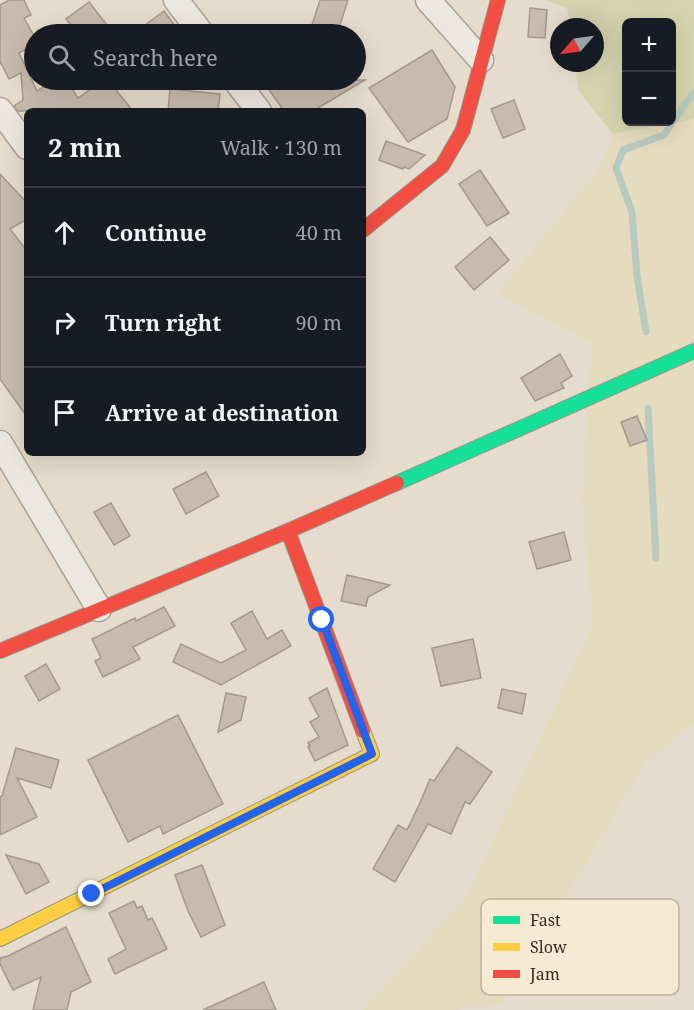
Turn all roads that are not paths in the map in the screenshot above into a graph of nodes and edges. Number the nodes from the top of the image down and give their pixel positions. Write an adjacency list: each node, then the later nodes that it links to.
1 (176, 0): 4 (street)
2 (428, 0): 5 (street)
3 (498, 0): 5 (street)
4 (194, 24)
5 (481, 60): 10 (street)
6 (243, 90): 7 (street)
7 (257, 108)
8 (0, 110): 9 (street)
9 (24, 143)
10 (366, 228)
11 (694, 351): 13 (street)
12 (0, 443): 14 (street)
13 (288, 531): 14 (street); 16 (street)
14 (99, 609): 15 (street)
15 (0, 651)
16 (0, 939)

